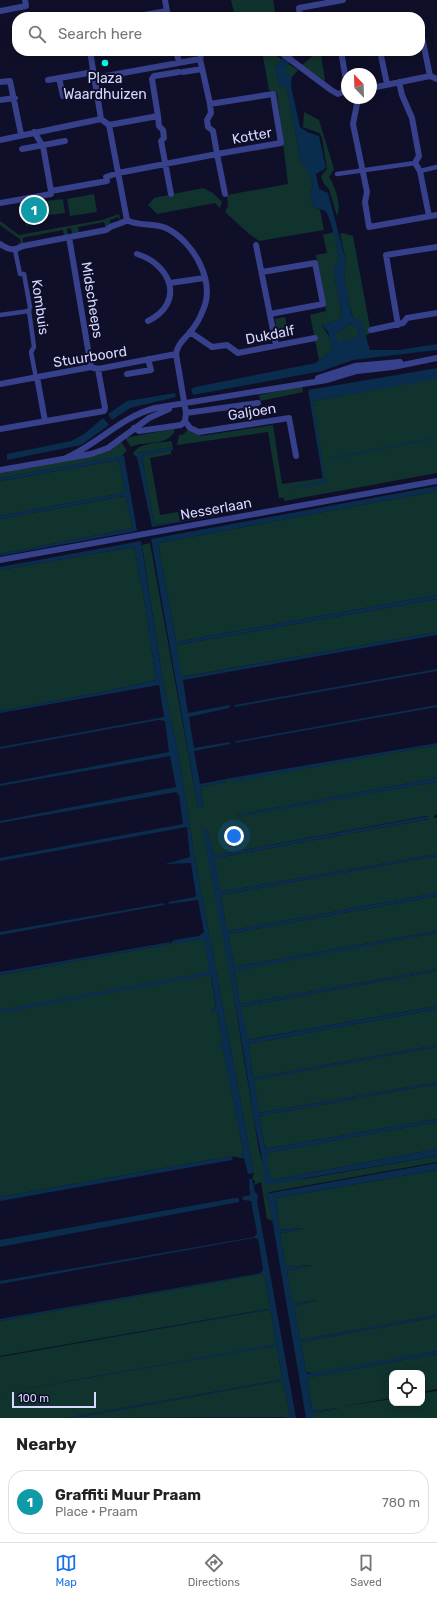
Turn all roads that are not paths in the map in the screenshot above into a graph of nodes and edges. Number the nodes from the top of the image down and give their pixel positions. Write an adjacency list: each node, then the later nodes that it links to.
1 (25, 0): 4 (street)
2 (165, 0): 5 (street)
3 (343, 0): 6 (street)
4 (0, 11)
5 (168, 12)
6 (299, 12)
7 (425, 52): 19 (street)
8 (91, 56): 18 (street)
9 (177, 56): 15 (street)
10 (201, 56): 14 (street, Kotter)
11 (285, 56): 27 (street)
12 (341, 56): 16 (street)
13 (381, 56): 25 (street)
14 (200, 59): 15 (street); 17 (street, Kotter)
15 (178, 62): 18 (street)
16 (343, 68)
17 (202, 69): 31 (street, Kotter); 33 (street)
18 (94, 75): 20 (street); 34 (street)
19 (430, 76): 21 (street); 24 (street)
20 (59, 78): 22 (street); 28 (street)
21 (437, 79)
22 (48, 80)
23 (0, 82): 29 (street)
24 (399, 82): 25 (street); 43 (street)
25 (387, 84): 26 (street)
26 (377, 86)
27 (341, 93)
28 (63, 96)
29 (15, 98): 30 (street); 37 (street)
30 (0, 100)
31 (210, 104): 42 (street, Kotter); 42 (street, Kotter)
32 (357, 104): 46 (street)
33 (158, 116): 35 (street); 44 (street)
34 (101, 119): 35 (street); 36 (street)
35 (109, 125): 48 (street)
36 (34, 132): 37 (street); 40 (street)
37 (21, 134): 38 (street)
38 (0, 140)
39 (65, 141): 40 (street)
40 (43, 146): 41 (street); 50 (street)
41 (22, 149)
42 (217, 154): 44 (street); 52 (street)
43 (415, 162): 46 (street); 47 (street)
44 (165, 164): 48 (street); 51 (street)
45 (437, 167): 47 (street)
46 (363, 170): 49 (street); 55 (street)
47 (420, 170): 55 (street)
48 (118, 173): 50 (street); 56 (street)
49 (337, 174)
50 (51, 191): 53 (street)
51 (171, 194)
52 (225, 194)
53 (0, 203)
54 (437, 215): 55 (street)
55 (429, 216)
56 (127, 220): 57 (street); 64 (street)
57 (69, 237): 61 (street); 79 (street, Midscheeps)
58 (0, 244): 61 (street)
59 (256, 245): 63 (street)
60 (437, 246): 71 (street)
61 (15, 250): 66 (street, Kombuis)
62 (137, 254): 65 (street)
63 (262, 272): 68 (street); 68 (street)
64 (204, 278): 65 (street); 73 (street)
65 (170, 283): 70 (street)
66 (29, 311): 69 (street, Kombuis); 82 (street, Kombuis)
67 (437, 313): 71 (street)
68 (270, 314): 75 (street)
69 (0, 315)
70 (148, 322)
71 (398, 324): 72 (street)
72 (371, 330)
73 (190, 332): 75 (street, Dukdalf); 76 (street)
74 (315, 338): 75 (street, Dukdalf)
75 (276, 345)
76 (176, 354): 78 (street); 85 (street)
77 (437, 358): 85 (street, Galjoen)
78 (147, 359): 80 (street, Stuurboord); 81 (street, Stuurboord)
79 (90, 367): 80 (street, Stuurboord); 82 (street, Stuurboord)
80 (98, 370): 87 (street)
81 (127, 374)
82 (37, 378): 83 (street, Stuurboord); 87 (street)
83 (0, 384)
84 (258, 403): 86 (street, Galjoen)
85 (184, 404): 86 (street); 89 (street, Galjoen); 92 (street, Galjoen)
86 (186, 413): 88 (street)
87 (45, 421): 90 (street)
88 (185, 421): 89 (street); 91 (street, Galjoen)
89 (134, 428): 92 (street, Galjoen)
90 (0, 429)
91 (296, 456)
92 (66, 458): 93 (street, Galjoen)
93 (0, 467)
94 (437, 482): 95 (street, Nesserlaan)
95 (0, 560)

